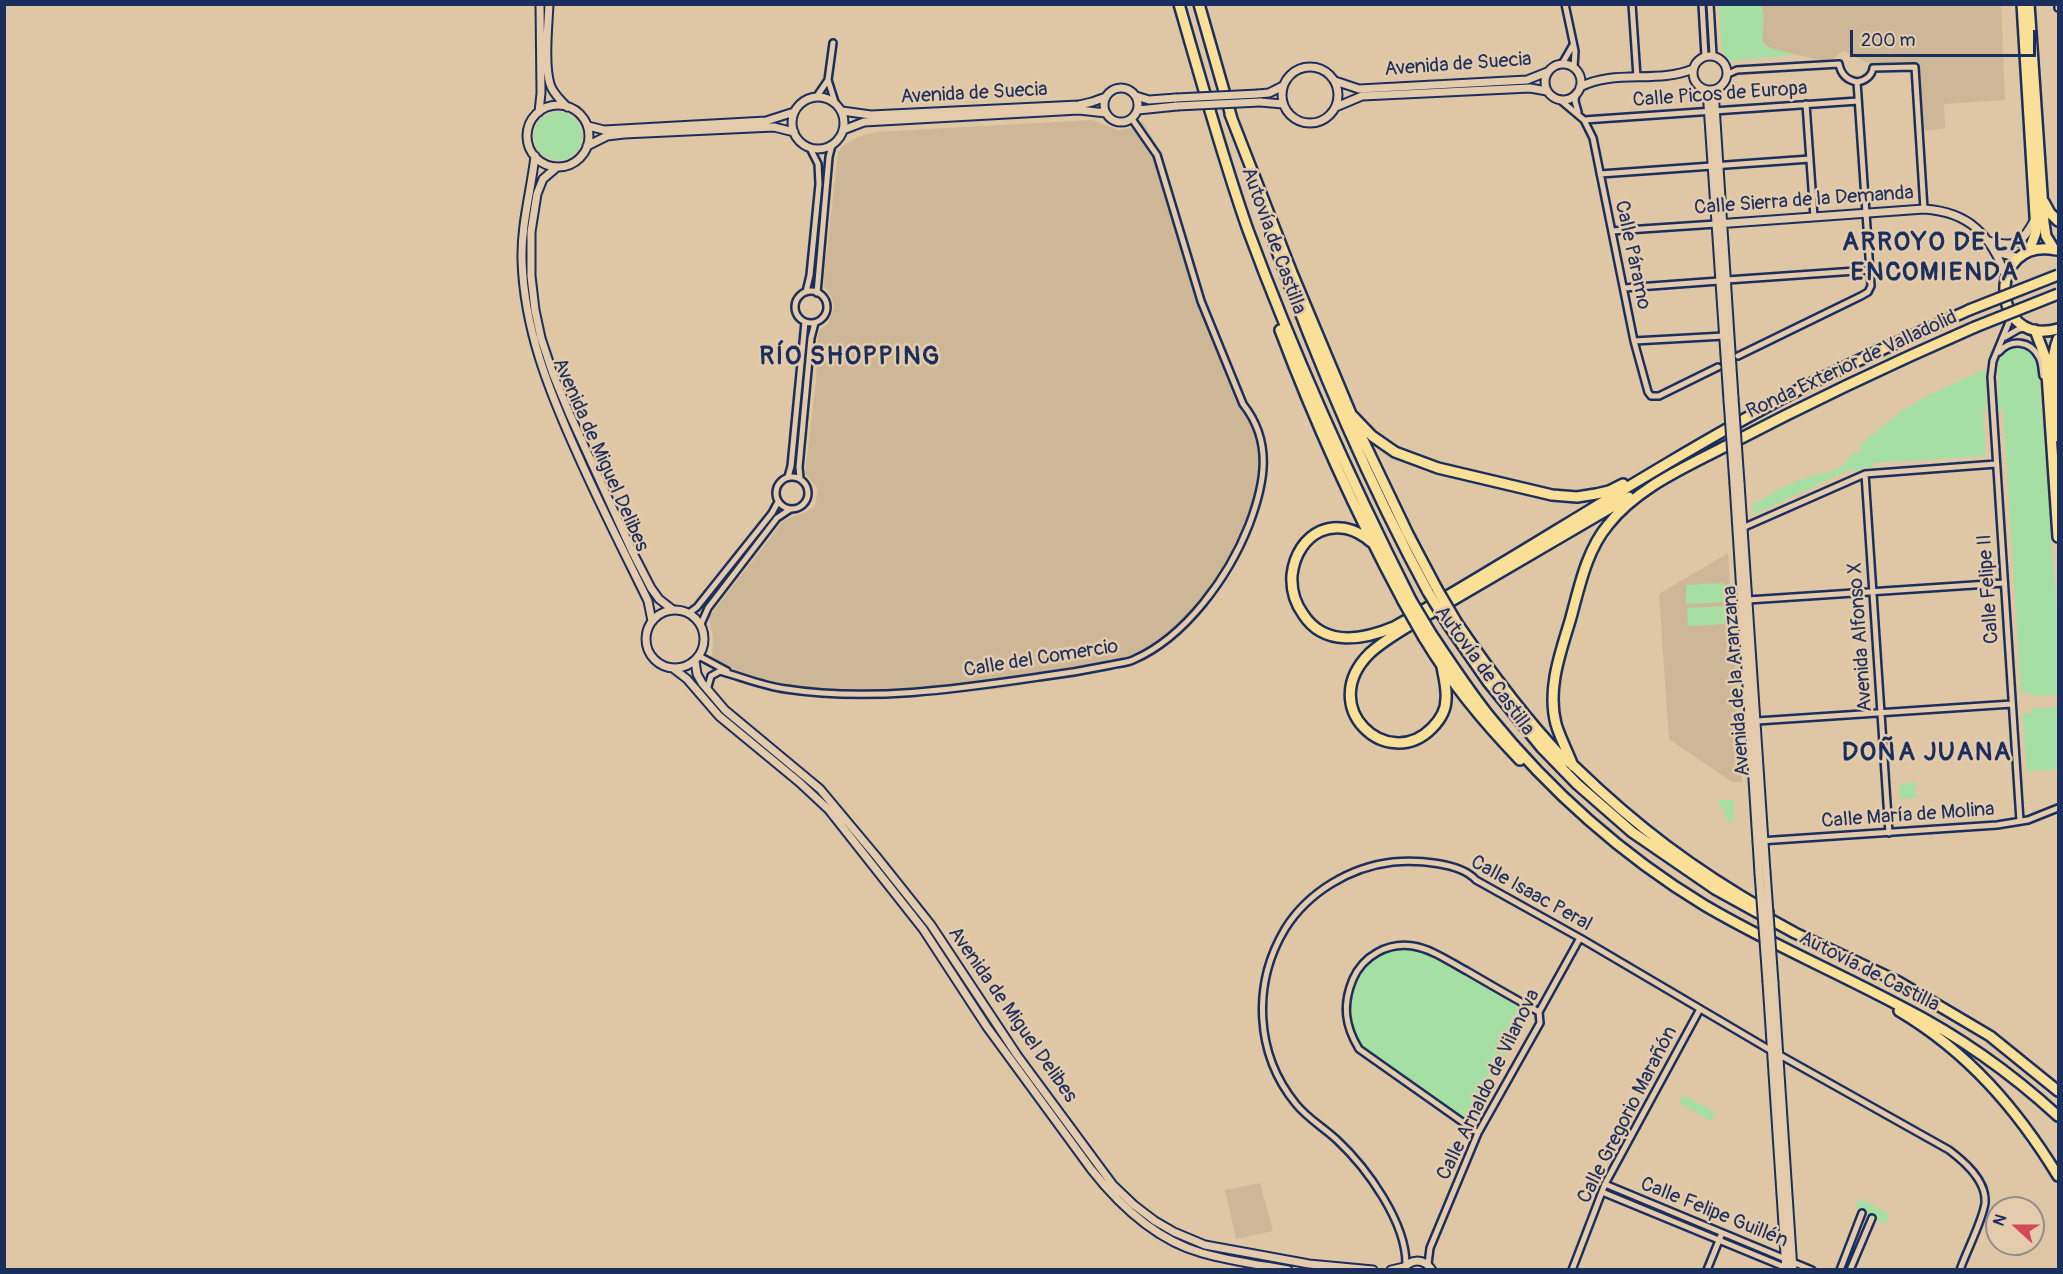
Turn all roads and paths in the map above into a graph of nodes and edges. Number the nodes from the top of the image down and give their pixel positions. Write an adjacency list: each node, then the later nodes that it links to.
1 (540, 4): 43 (street)
2 (549, 4): 38 (street)
3 (1179, 4): 68 (highway, Autovía de Castilla)
4 (1199, 4): 46 (highway, Autovía de Castilla)
5 (1565, 4): 12 (street)
6 (1632, 4): 19 (street)
7 (1702, 4): 13 (street)
8 (1710, 4): 13 (street)
9 (2022, 4): 65 (highway)
10 (2029, 4): 61 (highway)
11 (833, 43): 20 (street)
12 (1573, 43): 14 (street); 16 (street)
13 (1709, 56): 15 (street); 18 (street)
14 (1562, 64): 16 (street); 17 (street)
15 (1727, 70): 23 (street); 26 (street)
16 (1576, 71): 21 (street); 25 (street)
17 (1547, 72): 22 (street, Avenida de Suecia); 27 (street)
18 (1693, 73): 19 (street); 26 (street)
19 (1637, 76): 21 (street)
20 (828, 80): 28 (street); 34 (street)
21 (1594, 80): 25 (street)
22 (1335, 81): 24 (street); 39 (street)
23 (1857, 82): 33 (street); 62 (street)
24 (1283, 86): 31 (street); 36 (street)
25 (1578, 90): 32 (street); 47 (street)
26 (1711, 90): 41 (street, Avenida de la Aranzana)
27 (1547, 91): 32 (street); 39 (street, Avenida de Suecia)
28 (817, 96): 34 (street); 44 (street)
29 (1136, 96): 30 (street); 35 (street); 40 (street)
30 (1106, 97): 42 (street, Avenida de Suecia); 45 (street)
31 (1259, 98): 35 (street, bridge); 36 (street)
32 (1560, 99): 47 (street, Calle Páramo)
33 (1858, 101): 37 (street, Calle Picos de Europa); 63 (street)
34 (835, 102): 42 (street)
35 (1176, 102): 40 (street)
36 (1283, 104): 39 (street)
37 (1806, 104): 41 (street, Calle Picos de Europa); 57 (street)
38 (567, 106): 43 (street); 50 (street)
39 (1335, 106)
40 (1138, 110): 48 (street)
41 (1713, 110): 49 (street, Calle Picos de Europa); 58 (street, Avenida de la Aranzana)
42 (842, 111): 51 (street)
43 (539, 112): 56 (street)
44 (794, 112): 50 (street); 52 (street)
45 (1106, 113): 48 (street); 51 (street, Avenida de Suecia)
46 (1230, 114): 99 (highway); 113 (highway, Autovía de Castilla)
47 (1579, 114): 49 (street, Calle Páramo)
48 (1132, 119): 126 (street, Calle del Comercio)
49 (1584, 120): 60 (street, Calle Páramo)
50 (588, 126): 54 (street)
51 (843, 130): 53 (street)
52 (794, 132): 54 (street); 55 (street)
53 (832, 145): 55 (street); 81 (street)
54 (588, 146): 59 (street)
55 (810, 148): 80 (street)
56 (535, 156): 59 (street); 119 (street, Avenida de Miguel Delibes)
57 (1810, 159): 58 (street); 64 (street)
58 (1716, 166): 60 (street); 67 (street, Avenida de la Aranzana)
59 (557, 167): 117 (street, Avenida de Miguel Delibes)
60 (1600, 174): 69 (street, Calle Páramo)
61 (2042, 198): 66 (highway); 71 (highway)
62 (1923, 209): 63 (street, Calle Sierra de la Demanda); 70 (street, Calle Sierra de la Demanda)
63 (1866, 214): 64 (street, Calle Sierra de la Demanda); 75 (street)
64 (1814, 217): 67 (street, Calle Sierra de la Demanda)
65 (2036, 217): 70 (street); 72 (highway)
66 (2058, 222)
67 (1720, 224): 69 (street, Calle Sierra de la Demanda); 78 (street, Avenida de la Aranzana)
68 (1249, 231): 111 (highway); 116 (highway, Autovía de Castilla)
69 (1612, 231): 79 (street, Calle Páramo)
70 (1988, 241): 73 (street, Calle Sierra de la Demanda)
71 (2056, 250): 72 (highway)
72 (2030, 251): 74 (highway)
73 (1997, 252): 74 (street); 77 (street, Calle Sierra de la Demanda)
74 (2019, 258): 77 (highway)
75 (1870, 270): 78 (street); 94 (street)
76 (2058, 275): 101 (highway, Ronda Exterior de Valladolid, bridge)
77 (2006, 276): 83 (highway)
78 (1723, 280): 79 (street); 88 (street, Avenida de la Aranzana); 97 (street, Avenida de la Aranzana)
79 (1624, 288): 91 (street, Calle Páramo)
80 (806, 292): 81 (street); 84 (street)
81 (818, 292): 85 (street)
82 (2058, 294): 106 (highway, Ronda Exterior de Valladolid, bridge)
83 (2012, 315): 86 (highway); 89 (street, Calle Felipe II)
84 (805, 322): 85 (street); 104 (street)
85 (815, 322): 105 (street)
86 (2031, 329): 87 (highway); 89 (street); 98 (highway)
87 (2058, 329)
88 (1724, 336): 91 (street); 97 (street, Avenida de la Aranzana)
89 (2003, 338): 92 (street, Calle Felipe II)
90 (2058, 339): 98 (highway)
91 (1634, 341): 95 (street, Calle Páramo)
92 (1995, 355): 98 (street); 102 (street, Calle Felipe II)
93 (2058, 355): 96 (street)
94 (1738, 356)
95 (1718, 367)
96 (2058, 383): 98 (street)
97 (1731, 399): 109 (street, Avenida de la Aranzana, bridge)
98 (2053, 409): 100 (highway); 110 (highway)
99 (1351, 414): 101 (highway); 113 (highway)
100 (2058, 437)
101 (1676, 458): 111 (highway)
102 (1996, 464): 103 (street); 112 (street, Calle Felipe II)
103 (1865, 474): 109 (street); 114 (street, Avenida Alfonso X)
104 (788, 477): 105 (street); 107 (street)
105 (800, 478): 108 (street)
106 (1666, 478): 124 (highway); 131 (highway)
107 (778, 502): 108 (street); 118 (street)
108 (789, 510): 120 (street)
109 (1739, 530): 115 (street, Avenida de la Aranzana); 136 (street, Avenida de la Aranzana)
110 (2058, 537)
111 (1371, 542): 116 (highway)
112 (2004, 583): 114 (street); 128 (street, Calle Felipe II)
113 (1433, 590): 121 (highway, Autovía de Castilla, bridge)
114 (1872, 591): 115 (street); 129 (street, Avenida Alfonso X)
115 (1748, 600): 130 (street, Avenida de la Aranzana)
116 (1407, 601): 122 (highway, Autovía de Castilla, bridge)
117 (673, 610): 118 (street); 119 (street)
118 (689, 613): 120 (street)
119 (652, 621): 125 (street)
120 (701, 624): 123 (street)
121 (1453, 625): 131 (highway); 139 (highway, Autovía de Castilla)
122 (1428, 637): 124 (highway); 133 (highway, Autovía de Castilla)
123 (697, 659): 125 (street); 126 (street, Calle del Comercio); 127 (street, Avenida de Miguel Delibes)
124 (1442, 667): 133 (highway)
125 (674, 669): 161 (street, Avenida de Miguel Delibes)
126 (734, 675): 127 (street)
127 (707, 690): 162 (street, Avenida de Miguel Delibes)
128 (2012, 704): 129 (street); 134 (street, Calle Felipe II)
129 (1882, 712): 130 (street); 135 (street, Avenida Alfonso X)
130 (1757, 721): 136 (street, Avenida de la Aranzana)
131 (1574, 766): 139 (highway)
132 (2058, 808): 134 (street, Calle María de Molina)
133 (1588, 818): 138 (highway, Autovía de Castilla)
134 (2020, 821): 135 (street, Calle María de Molina)
135 (1889, 833): 136 (street, Calle María de Molina)
136 (1760, 841): 140 (street, Avenida de la Aranzana, bridge)
137 (1580, 938): 141 (street, Calle Isaac Peral); 142 (street, Calle Arnaldo de Vilanova); 156 (street, Calle Isaac Peral)
138 (1829, 970): 146 (highway, Autovía de Castilla); 148 (highway)
139 (1897, 981): 145 (highway, Autovía de Castilla)
140 (1771, 983): 143 (street, Avenida de la Aranzana); 144 (street, Avenida de la Aranzana)
141 (1700, 1009): 143 (street, Calle Isaac Peral); 149 (street, Calle Gregorio Marañón)
142 (1539, 1012): 147 (street, Calle Arnaldo de Vilanova); 147 (street)
143 (1770, 1050): 158 (street, Avenida de la Aranzana)
144 (1778, 1054): 158 (street, Avenida de la Aranzana); 170 (street)
145 (2058, 1091)
146 (2056, 1114)
147 (1478, 1133): 155 (street, Calle Arnaldo de Vilanova)
148 (2058, 1176)
149 (1605, 1184): 150 (street, Calle Gregorio Marañón); 153 (street, Calle Felipe Guillén)
150 (1602, 1192): 154 (street, Calle Felipe Guillén); 164 (street, Calle Gregorio Marañón)
151 (1862, 1213): 168 (street)
152 (1872, 1218): 169 (street)
153 (1722, 1233): 154 (street); 158 (street, Calle Felipe Guillén)
154 (1719, 1240): 165 (street); 166 (street, Calle Felipe Guillén)
155 (1430, 1248): 157 (street, Calle Arnaldo de Vilanova); 160 (street, Calle Arnaldo de Vilanova)
156 (1406, 1250): 157 (street, Calle Isaac Peral); 159 (street, Calle Isaac Peral)
157 (1418, 1260): 159 (street); 160 (street)
158 (1788, 1260): 166 (street, Avenida de la Aranzana); 167 (street, Calle Felipe Guillén)
159 (1404, 1267): 163 (street)
160 (1430, 1267)
161 (1288, 1269)
162 (1373, 1269)
163 (1391, 1269)
164 (1572, 1269)
165 (1707, 1269)
166 (1789, 1269)
167 (1812, 1269)
168 (1840, 1269)
169 (1850, 1269)
170 (1960, 1269)

